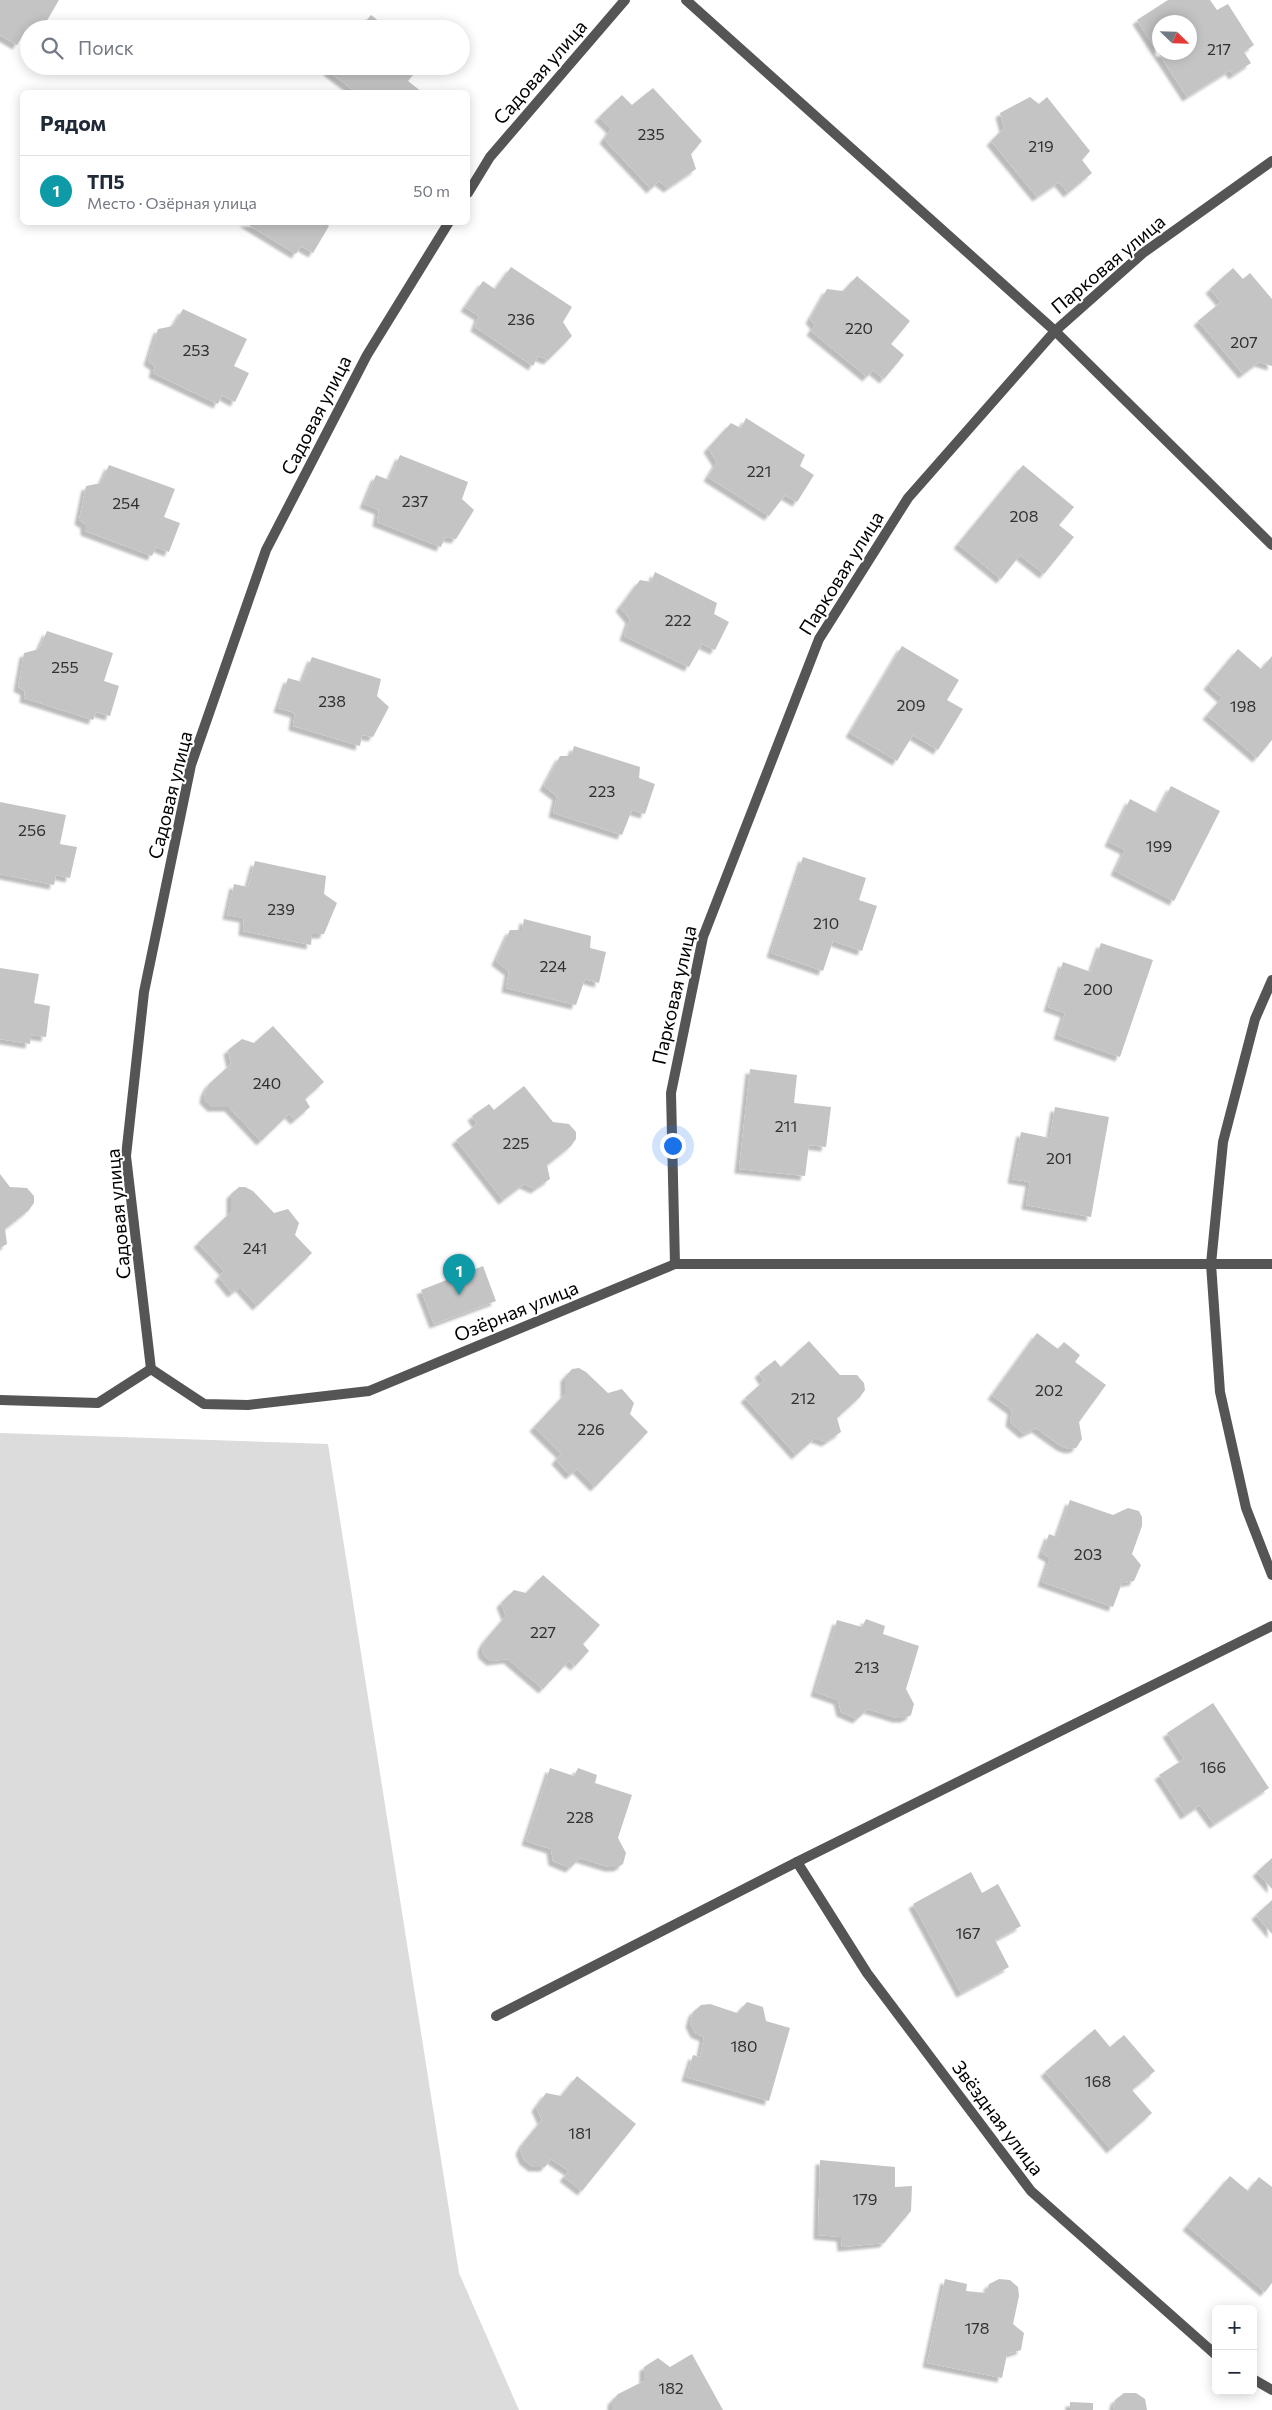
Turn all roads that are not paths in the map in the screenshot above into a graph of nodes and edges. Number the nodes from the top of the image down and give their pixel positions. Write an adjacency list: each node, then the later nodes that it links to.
1 (625, 0): 4 (street, Садовая улица)
2 (686, 0): 6 (street)
3 (1272, 161): 6 (street, Парковая улица)
4 (470, 190)
5 (447, 225): 12 (street, Садовая улица)
6 (1055, 331): 7 (street); 9 (street, Парковая улица)
7 (1272, 545)
8 (1272, 980): 10 (street)
9 (675, 1264): 10 (street); 12 (street, Озёрная улица)
10 (1211, 1264): 11 (street); 14 (street)
11 (1272, 1264)
12 (151, 1369): 13 (street)
13 (0, 1400)
14 (1272, 1575)
15 (1272, 1626): 16 (street)
16 (797, 1862): 17 (street); 18 (street, Звёздная улица)
17 (496, 2016)
18 (1212, 2352)
19 (1257, 2381): 20 (street)
20 (1272, 2390)

